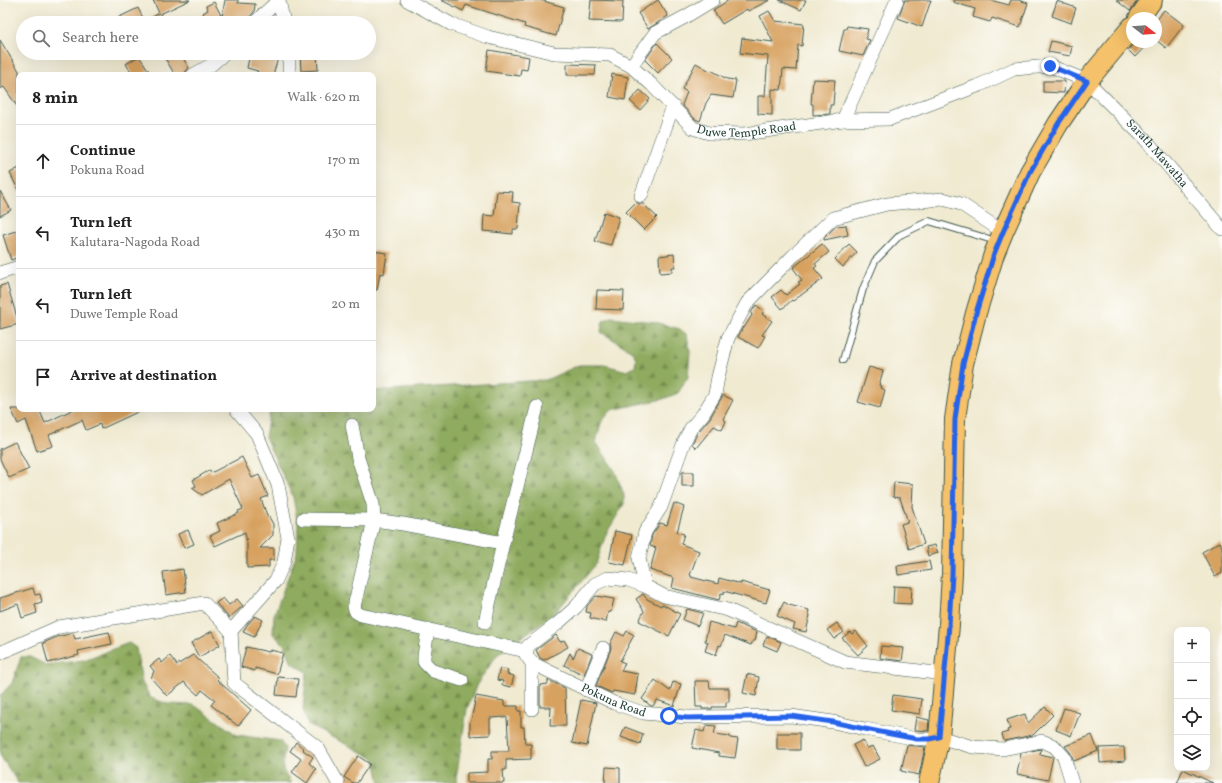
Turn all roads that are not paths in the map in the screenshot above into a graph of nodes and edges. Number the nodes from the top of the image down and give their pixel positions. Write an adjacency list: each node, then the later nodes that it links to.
1 (279, 0): 7 (street); 8 (street)
2 (408, 0): 12 (street, Duwe Temple Road)
3 (713, 0): 12 (street)
4 (897, 0): 17 (street)
5 (1152, 0): 6 (main road)
6 (1143, 12)
7 (262, 16)
8 (282, 16)
9 (1126, 34): 15 (main road)
10 (217, 60): 13 (street)
11 (289, 60): 14 (street)
12 (631, 66): 16 (street, Duwe Temple Road)
13 (198, 72)
14 (289, 72)
15 (1087, 81): 17 (street, Duwe Temple Road); 19 (street, Sarath Mawatha); 20 (main road)
16 (673, 106): 17 (street, Duwe Temple Road); 18 (street)
17 (843, 120)
18 (641, 196)
19 (1222, 229)
20 (1001, 237): 23 (lane); 30 (street); 38 (main road)
21 (16, 268): 22 (street)
22 (0, 273)
23 (843, 360)
24 (537, 407): 29 (street)
25 (239, 412): 33 (street)
26 (352, 425): 28 (street)
27 (303, 519): 28 (street)
28 (374, 520): 29 (street); 32 (street)
29 (503, 543): 31 (street)
30 (645, 586): 35 (street); 38 (street)
31 (485, 622)
32 (428, 629): 35 (street); 39 (street)
33 (231, 631): 36 (street); 43 (street)
34 (603, 648): 40 (street)
35 (526, 651): 37 (street)
36 (0, 653)
37 (532, 664): 40 (street, Pokuna Road); 41 (street)
38 (944, 674): 42 (main road)
39 (462, 680)
40 (586, 690): 42 (street, Pokuna Road)
41 (532, 709)
42 (939, 737): 44 (main road); 45 (street)
43 (338, 783)
44 (929, 783)
45 (1072, 783)

